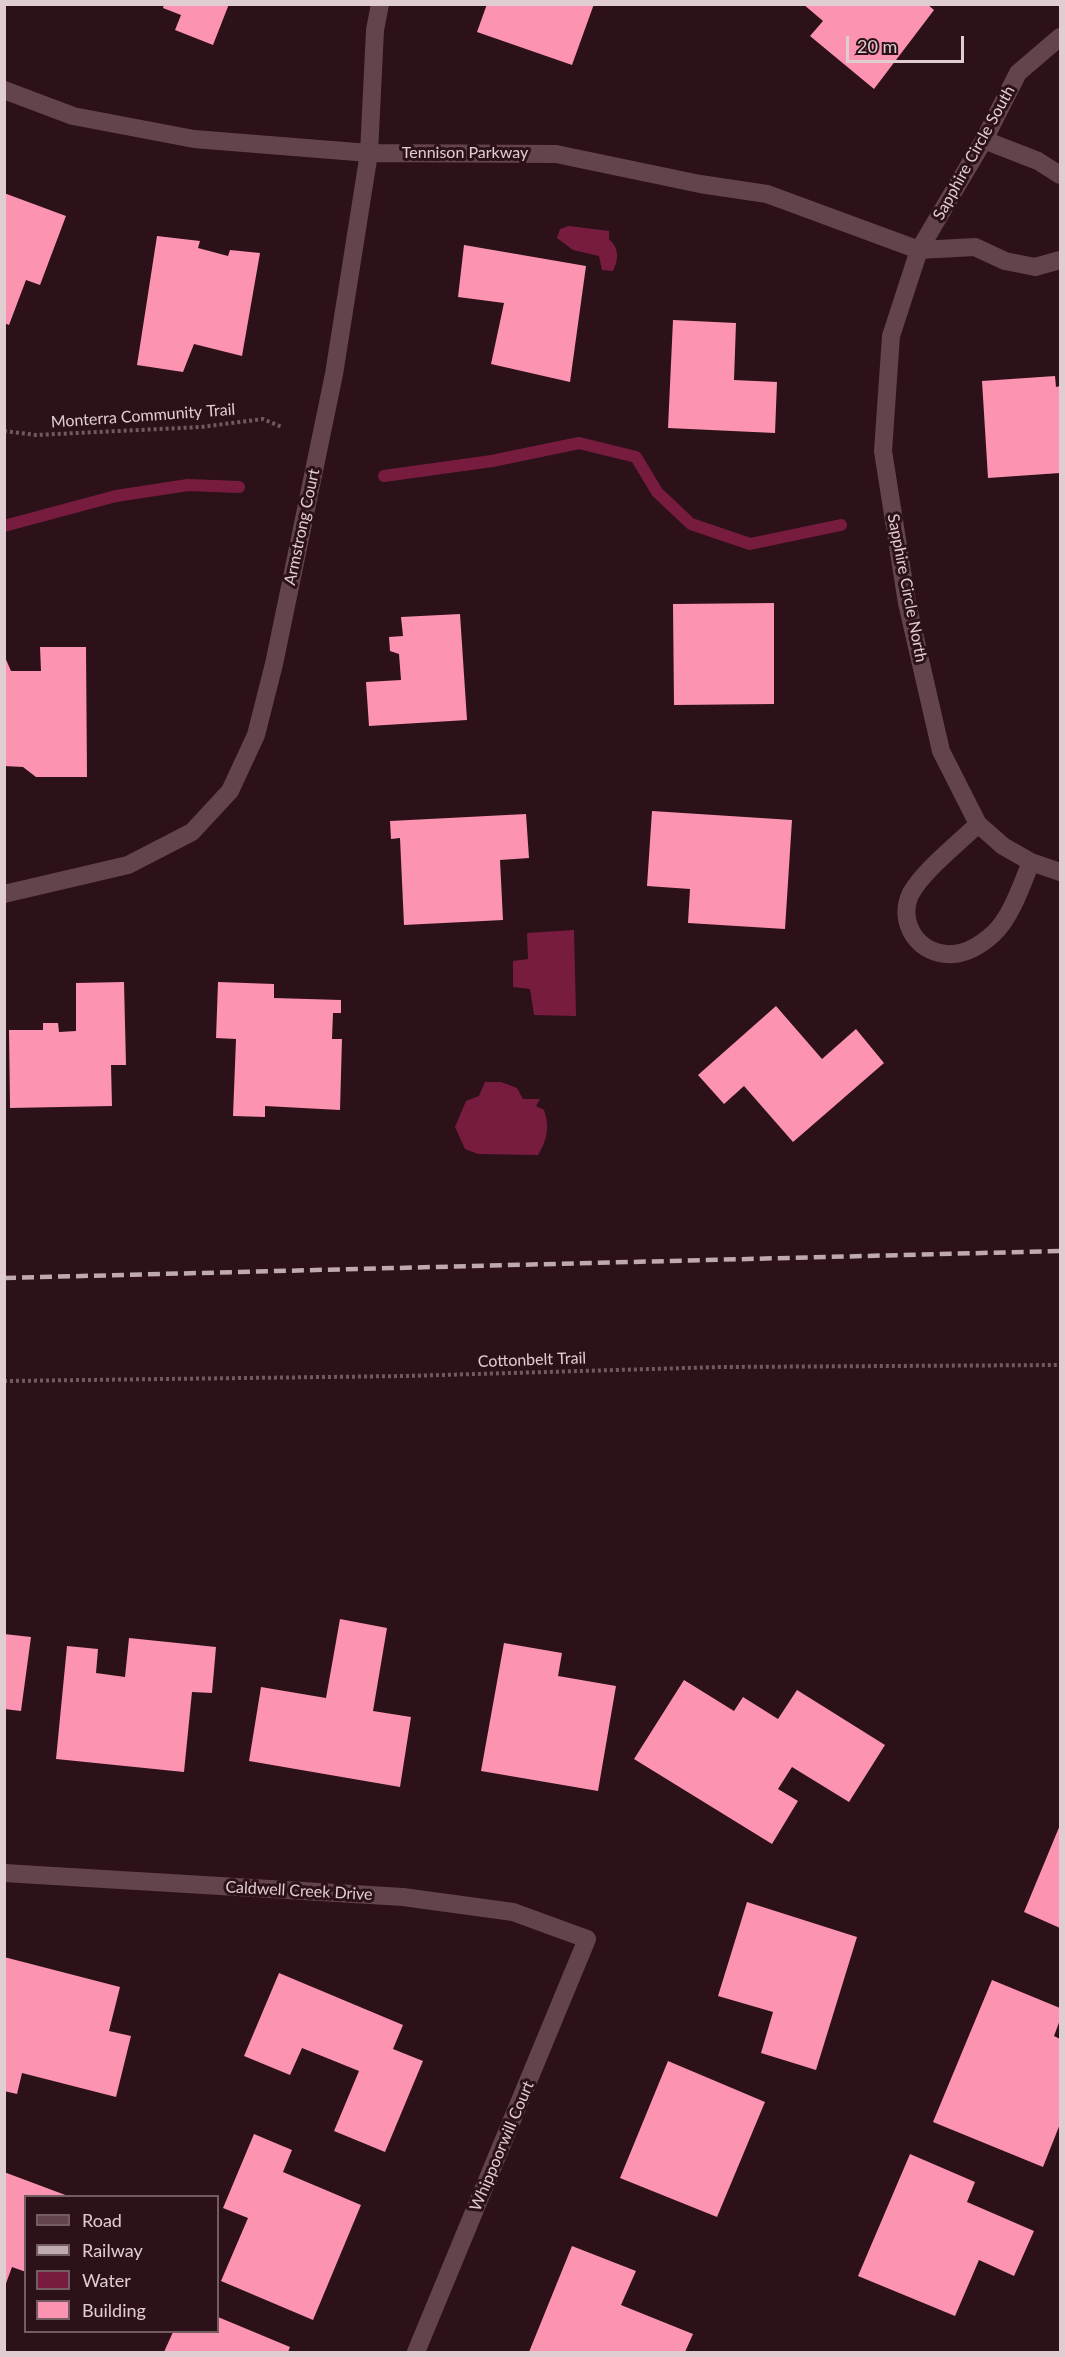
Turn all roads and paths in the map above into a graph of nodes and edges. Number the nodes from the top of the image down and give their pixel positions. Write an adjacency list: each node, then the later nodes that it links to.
1 (380, 4): 5 (street, Armstrong Court)
2 (1060, 37): 4 (street, Sapphire Circle South)
3 (4, 90): 5 (street, Tennison Parkway)
4 (984, 140): 6 (street); 7 (street, Sapphire Circle South)
5 (369, 153): 7 (street, Tennison Parkway); 14 (street, Armstrong Court)
6 (1060, 175)
7 (919, 250): 8 (street); 11 (street, Sapphire Circle North)
8 (1060, 260)
9 (282, 427): 10 (path, Monterra Community Trail)
10 (4, 431)
11 (978, 824): 12 (street, Sapphire Circle North); 12 (street)
12 (1031, 862): 13 (street, Sapphire Circle North)
13 (1060, 872)
14 (4, 894)
15 (1060, 1365): 16 (path, Cottonbelt Trail)
16 (4, 1381)
17 (4, 1873): 18 (street, Caldwell Creek Drive)
18 (587, 1939): 19 (street, Whippoorwill Court)
19 (416, 2352)

